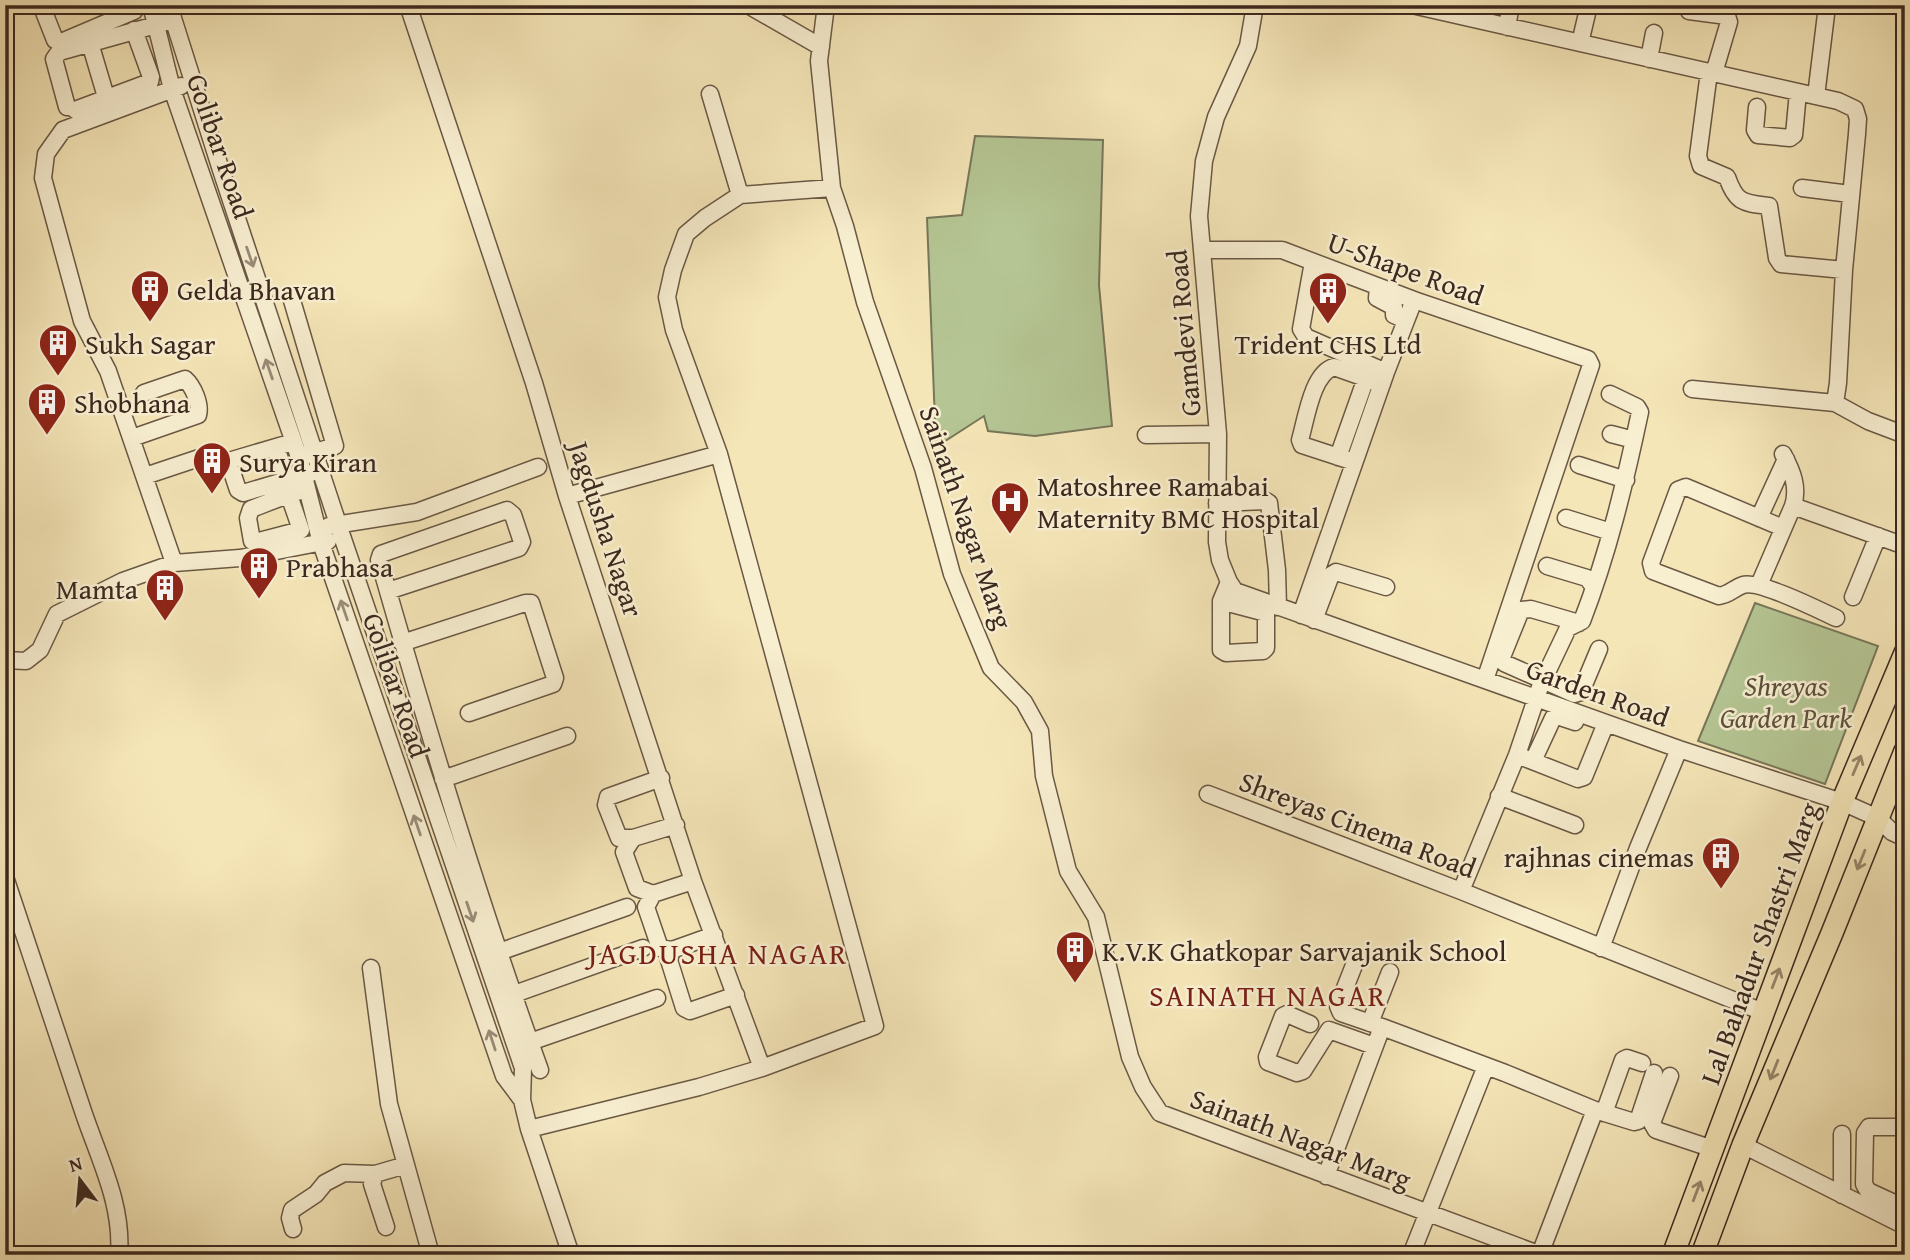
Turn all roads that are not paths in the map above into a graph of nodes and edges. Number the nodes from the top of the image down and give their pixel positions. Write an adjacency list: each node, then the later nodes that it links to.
1 (51, 5): 12 (street)
2 (408, 5): 70 (street, Jagdusha Nagar)
3 (748, 5): 19 (street)
4 (826, 5): 19 (street, Sainath Nagar Marg)
5 (1255, 5): 35 (street, Gamdevi Road)
6 (1412, 5): 11 (street)
7 (1511, 5): 14 (street)
8 (1589, 5): 18 (street)
9 (1686, 5): 21 (street)
10 (1827, 6): 26 (street)
11 (1442, 9): 14 (street)
12 (144, 10): 13 (street); 15 (street); 23 (street, Golibar Road)
13 (173, 14): 22 (street)
14 (1507, 27): 18 (street)
15 (134, 30): 17 (street); 27 (street)
16 (1654, 33): 20 (street)
17 (90, 43): 27 (street); 27 (street)
18 (1580, 43): 20 (street)
19 (821, 47): 29 (street, Sainath Nagar Marg)
20 (1649, 59): 21 (street)
21 (1712, 73): 24 (street); 37 (street)
22 (194, 82): 23 (street); 33 (street)
23 (172, 89): 27 (street); 34 (street, Golibar Road)
24 (1798, 92): 26 (street); 28 (street)
25 (710, 94): 32 (street)
26 (1816, 96): 31 (street)
27 (109, 106): 53 (street)
28 (1757, 107)
29 (832, 188): 32 (street); 153 (street, Sainath Nagar Marg)
30 (1802, 188): 31 (street)
31 (1850, 194): 37 (street)
32 (740, 195): 59 (street)
33 (238, 220): 34 (street); 43 (street, one-way to 43)
34 (219, 225): 46 (street, Golibar Road, one-way to 34)
35 (1202, 250): 36 (street, U-Shape Road); 49 (street, Gamdevi Road)
36 (1313, 262): 38 (street, U-Shape Road); 42 (street)
37 (1844, 270): 48 (street)
38 (1378, 287): 40 (street, U-Shape Road); 41 (street)
39 (291, 297): 57 (street)
40 (1414, 300): 41 (street); 98 (street, U-Shape Road)
41 (1406, 320): 42 (street)
42 (1378, 378): 61 (street); 61 (street); 62 (street)
43 (295, 388): 46 (street); 57 (street)
44 (1692, 389): 48 (street)
45 (144, 393): 53 (street)
46 (277, 394): 55 (street, Golibar Road)
47 (1610, 394): 54 (street)
48 (1835, 403): 52 (street)
49 (1218, 434): 51 (street); 71 (street, Gamdevi Road)
50 (1611, 434): 54 (street)
51 (1146, 435)
52 (1905, 435)
53 (132, 438): 66 (street)
54 (1634, 440): 67 (street)
55 (293, 442): 56 (street); 60 (street, Golibar Road)
56 (276, 447): 69 (street); 69 (street)
57 (316, 452): 60 (street); 65 (street)
58 (211, 454): 66 (street)
59 (719, 454): 70 (street); 141 (street)
60 (299, 457): 68 (street, Golibar Road)
61 (1338, 457): 62 (street)
62 (1354, 462): 91 (street)
63 (1579, 464): 67 (street)
64 (538, 467): 76 (street)
65 (322, 470): 68 (street); 76 (street)
66 (145, 476): 81 (street)
67 (1626, 480): 77 (street)
68 (305, 482): 69 (street); 78 (street, Golibar Road)
69 (288, 488)
70 (567, 496): 108 (street, Jagdusha Nagar)
71 (1217, 503): 83 (street, Gamdevi Road); 90 (street)
72 (1793, 506): 74 (street); 75 (street); 79 (street)
73 (1566, 518): 77 (street)
74 (1759, 518): 75 (street); 84 (street)
75 (1783, 528): 84 (street)
76 (341, 531): 78 (street); 132 (street, one-way to 132)
77 (1611, 532): 86 (street)
78 (319, 536): 81 (street); 134 (street, Golibar Road, one-way to 78)
79 (1878, 536): 80 (street); 88 (street)
80 (1905, 546)
81 (174, 563): 97 (street)
82 (1547, 566): 86 (street)
83 (1229, 582): 89 (street); 90 (street)
84 (1759, 584): 92 (street)
85 (1386, 587): 91 (street)
86 (1594, 587): 93 (street)
87 (388, 591): 87 (street); 94 (street)
88 (1853, 597)
89 (1221, 603): 90 (street); 90 (street)
90 (1270, 608): 91 (street)
91 (1308, 617): 98 (street, Garden Road)
92 (1836, 618)
93 (1579, 623): 99 (street); 99 (street)
94 (402, 643): 101 (street); 109 (street)
95 (1599, 649): 99 (street)
96 (1905, 653): 112 (main road, Lal Bahadur Shastri Marg, one-way to 96)
97 (5, 660)
98 (1485, 680): 100 (street, Garden Road)
99 (1543, 681): 100 (street)
100 (1537, 699): 102 (street, Garden Road); 106 (street)
101 (469, 713)
102 (1604, 728): 104 (street, Garden Road); 107 (street); 107 (street)
103 (567, 736): 109 (street)
104 (1679, 749): 112 (street, Garden Road); 125 (street)
105 (1905, 751): 113 (main road, Lal Bahadur Shastri Marg)
106 (1517, 755): 107 (street); 111 (street)
107 (1533, 761)
108 (661, 778): 114 (street, Jagdusha Nagar); 116 (street)
109 (443, 779): 127 (street)
110 (1208, 794): 120 (street, Shreyas Cinema Road)
111 (1499, 796): 115 (street); 120 (street)
112 (1842, 802): 113 (street, Garden Road); 135 (main road, Lal Bahadur Shastri Marg, one-way to 112)
113 (1878, 818): 117 (street, Garden Road); 149 (main road, Lal Bahadur Shastri Marg, one-way to 149)
114 (676, 825): 116 (street); 119 (street, Jagdusha Nagar)
115 (1575, 825)
116 (633, 838): 121 (street)
117 (1905, 838)
118 (5, 877): 160 (street)
119 (693, 881): 121 (street); 123 (street, Jagdusha Nagar)
120 (1461, 891): 125 (street, Shreyas Cinema Road)
121 (653, 894): 126 (street)
122 (627, 907): 127 (street)
123 (714, 935): 126 (street); 131 (street, Jagdusha Nagar)
124 (643, 948): 132 (street)
125 (1601, 948): 135 (street, Shreyas Cinema Road)
126 (672, 950): 131 (street)
127 (499, 952): 132 (street)
128 (1356, 960): 137 (street)
129 (371, 968): 151 (street)
130 (1390, 972): 137 (street)
131 (736, 995): 141 (street, Jagdusha Nagar)
132 (506, 997): 134 (street); 138 (street); 144 (street)
133 (657, 998): 138 (street)
134 (481, 1006): 144 (street, Golibar Road, one-way to 134)
135 (1763, 1012): 150 (main road, Lal Bahadur Shastri Marg)
136 (1310, 1024): 139 (street)
137 (1376, 1025): 139 (street); 140 (street)
138 (530, 1042): 142 (street)
139 (1374, 1046): 153 (street)
140 (1486, 1066): 145 (street); 156 (street)
141 (762, 1068): 147 (street)
142 (540, 1070)
143 (1655, 1071): 145 (street); 145 (street); 150 (street)
144 (522, 1100): 147 (street, Golibar Road)
145 (1600, 1111): 164 (street)
146 (1905, 1127): 155 (street)
147 (529, 1129): 162 (street, Golibar Road)
148 (1842, 1134): 154 (street)
149 (1743, 1146): 154 (street); 166 (main road, Lal Bahadur Shastri Marg)
150 (1713, 1149): 165 (main road, Lal Bahadur Shastri Marg, one-way to 150)
151 (406, 1165): 152 (street); 161 (street)
152 (375, 1174): 158 (street); 159 (street)
153 (1326, 1176): 156 (street, Sainath Nagar Marg)
154 (1842, 1195): 157 (street)
155 (1905, 1208)
156 (1428, 1213): 163 (street); 164 (street, Sainath Nagar Marg)
157 (1905, 1226)
158 (386, 1227)
159 (293, 1229)
160 (119, 1255)
161 (431, 1255)
162 (571, 1255)
163 (1411, 1255)
164 (1541, 1255)
165 (1673, 1255)
166 (1702, 1255)

